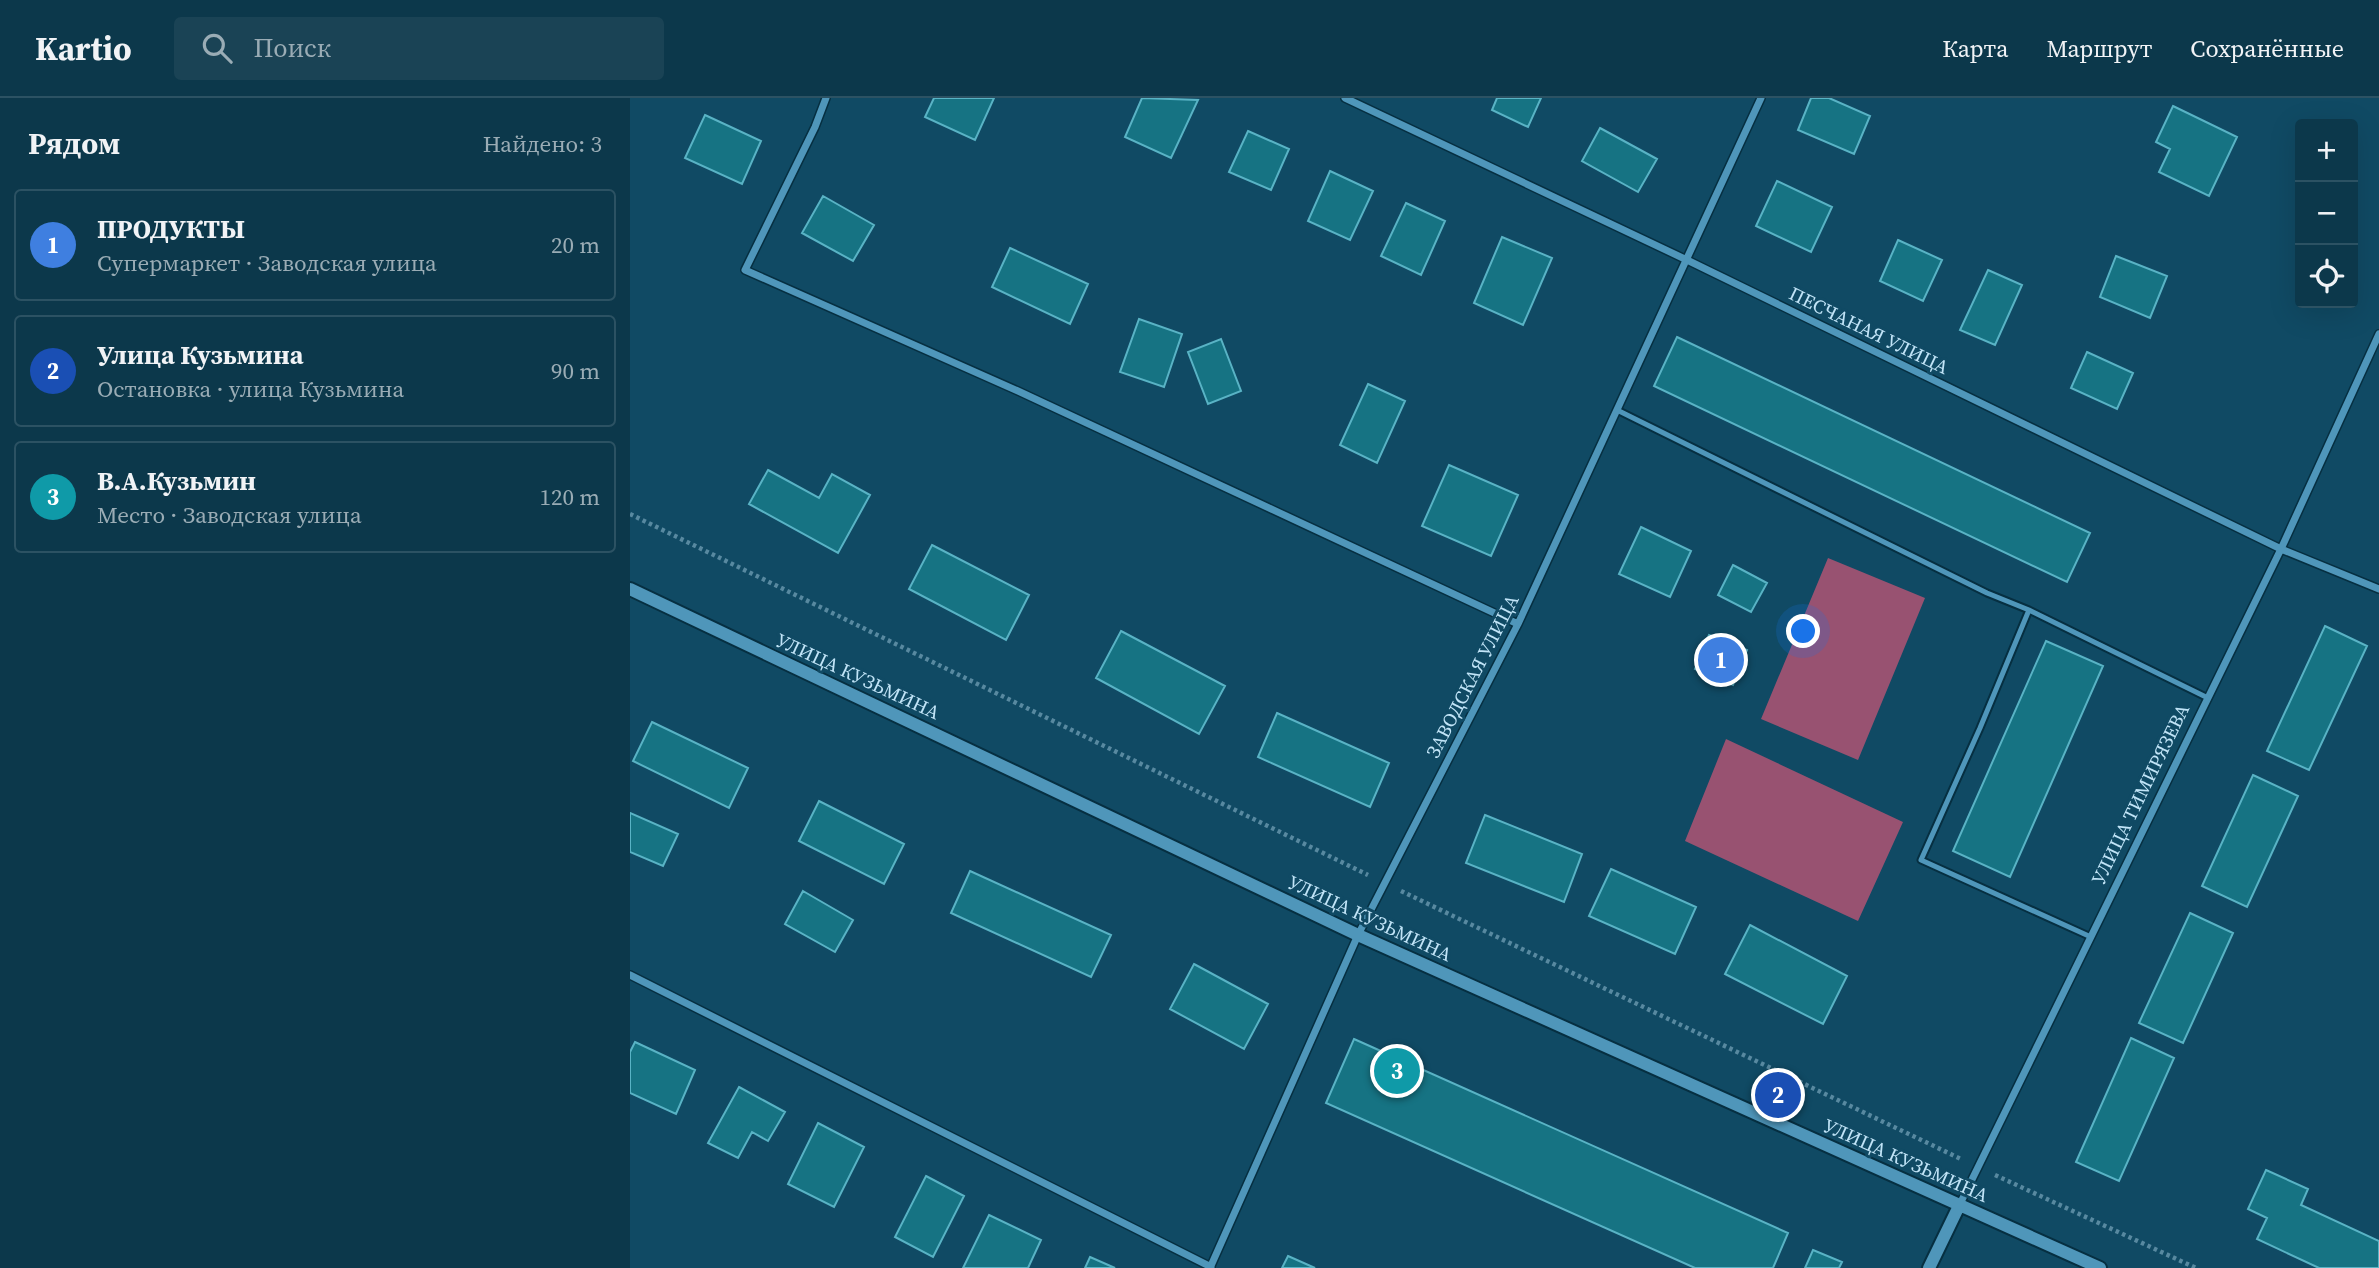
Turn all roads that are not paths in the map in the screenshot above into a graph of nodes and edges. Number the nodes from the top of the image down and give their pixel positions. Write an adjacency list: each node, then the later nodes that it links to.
1 (826, 98): 11 (street)
2 (1345, 98): 4 (street, ПЕСЧАНАЯ УЛИЦА)
3 (1761, 98): 4 (street, ЗАВОДСКАЯ УЛИЦА)
4 (1687, 260): 6 (street, ЗАВОДСКАЯ УЛИЦА); 7 (street, ПЕСЧАНАЯ УЛИЦА)
5 (2379, 334): 7 (street, УЛИЦА ТИМИРЯЗЕВА)
6 (1618, 410): 10 (lane); 11 (street, ЗАВОДСКАЯ УЛИЦА)
7 (2281, 549): 9 (street, ПЕСЧАНАЯ УЛИЦА); 12 (street, УЛИЦА ТИМИРЯЗЕВА)
8 (630, 589): 13 (street, УЛИЦА КУЗЬМИНА)
9 (2379, 589)
10 (2029, 610): 12 (lane); 14 (lane)
11 (1518, 624): 13 (street, ЗАВОДСКАЯ УЛИЦА)
12 (2208, 698): 14 (street, УЛИЦА ТИМИРЯЗЕВА)
13 (1358, 935): 16 (street, УЛИЦА КУЗЬМИНА); 17 (street, ЗАВОДСКАЯ УЛИЦА)
14 (2091, 937): 16 (street, УЛИЦА ТИМИРЯЗЕВА)
15 (630, 975): 17 (street)
16 (1959, 1206): 18 (street, УЛИЦА ТИМИРЯЗЕВА); 19 (street, УЛИЦА КУЗЬМИНА)
17 (1210, 1268)
18 (1929, 1268)
19 (2100, 1268)

